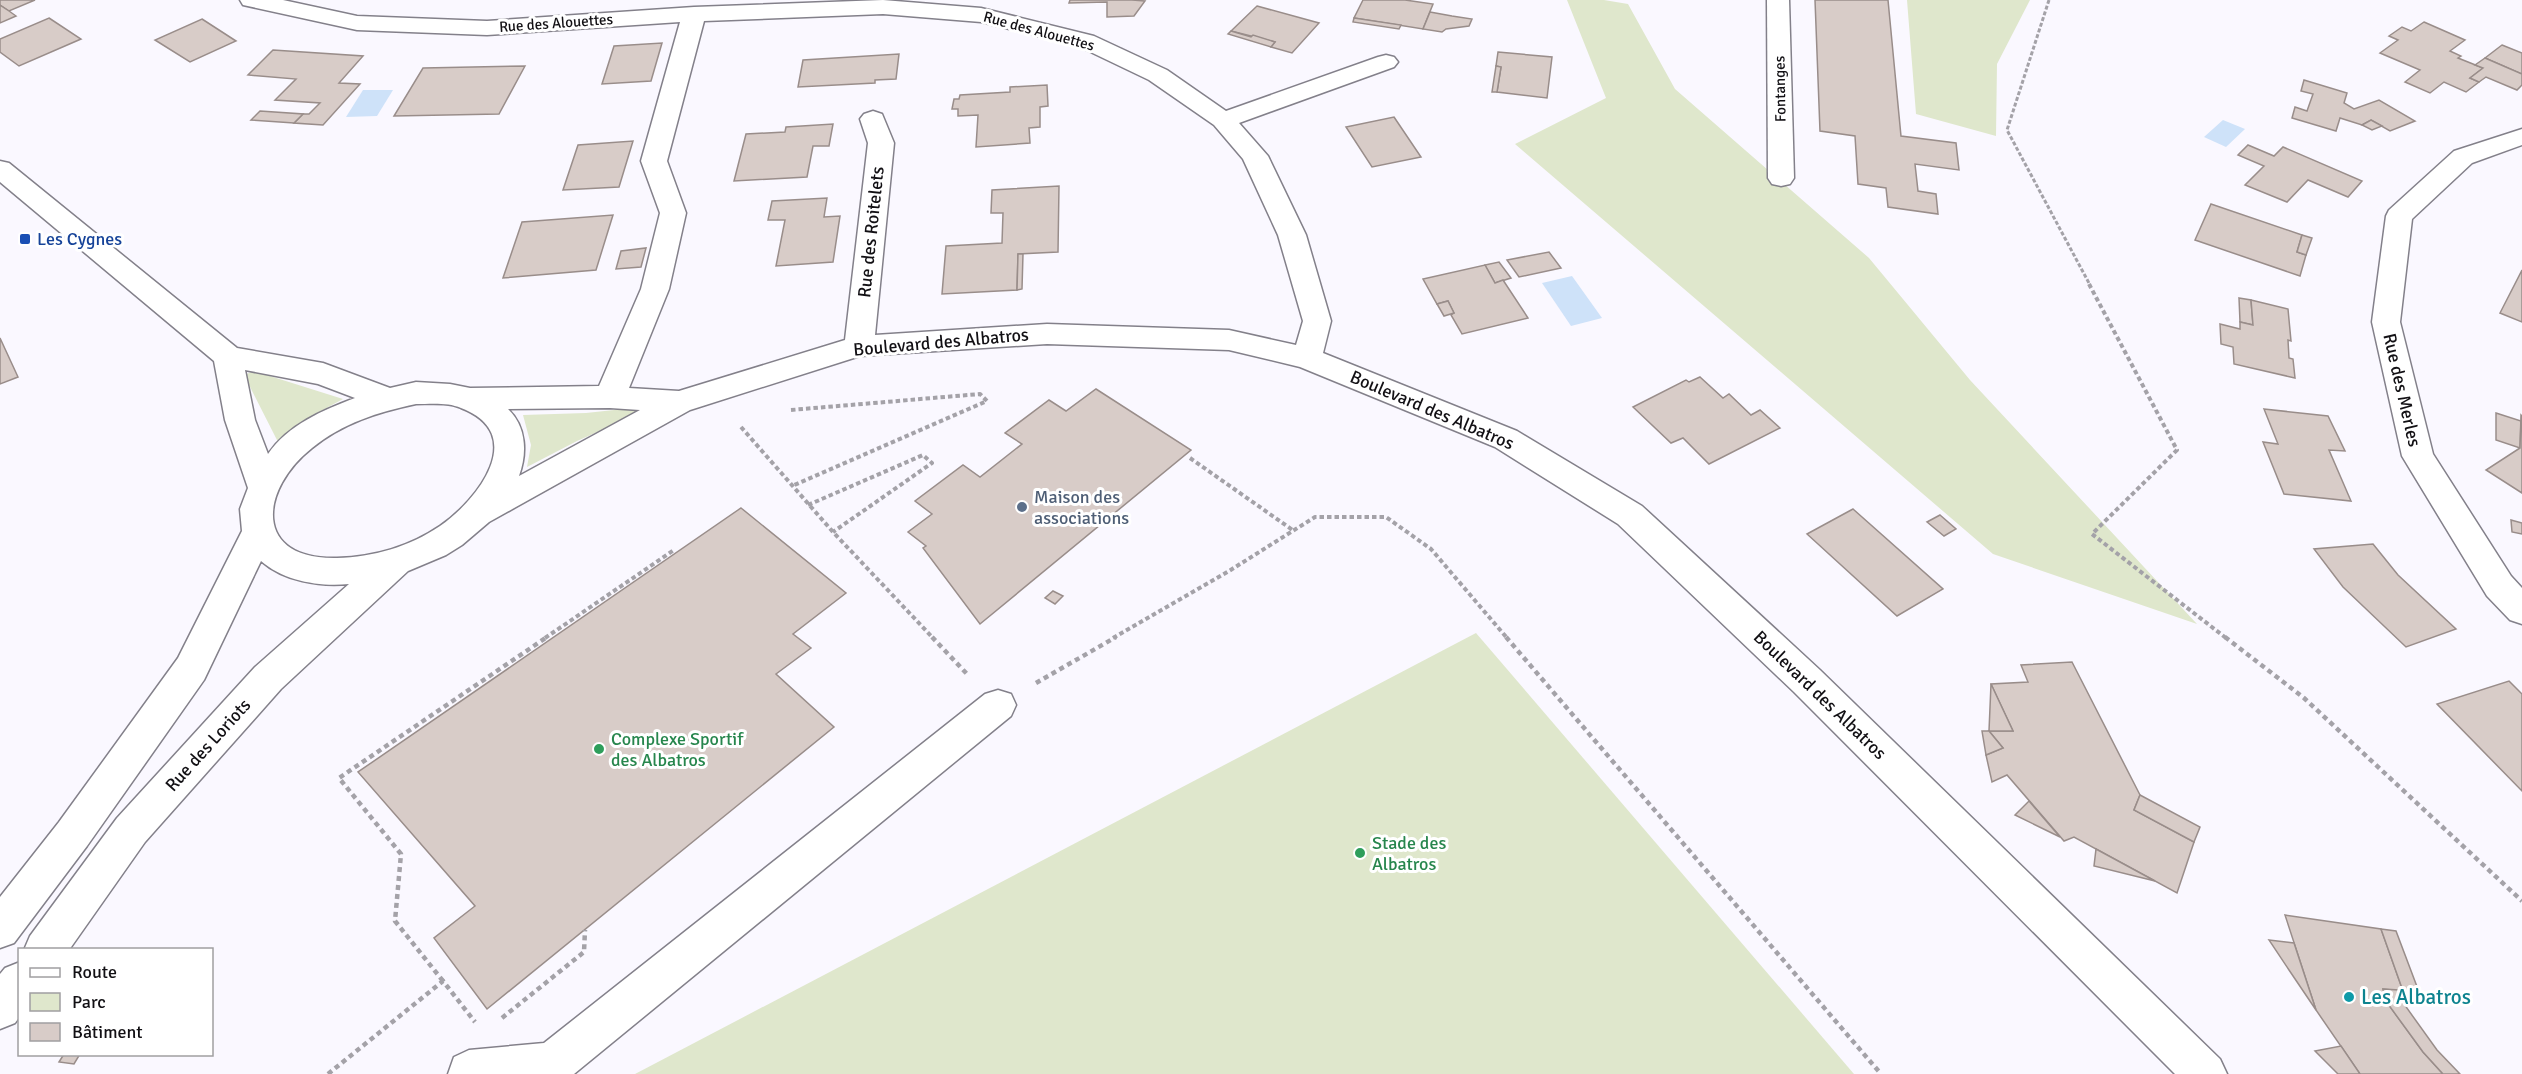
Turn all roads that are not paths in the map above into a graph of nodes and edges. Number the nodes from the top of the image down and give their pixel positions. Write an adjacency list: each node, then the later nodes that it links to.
1 (251, 0): 3 (street, Rue des Alouettes)
2 (1778, 0): 9 (street, Fontanges)
3 (694, 14): 6 (street, Rue des Alouettes); 13 (street)
4 (1386, 62): 6 (street)
5 (873, 119): 10 (street, Rue des Roitelets)
6 (1223, 120): 12 (street, Rue des Alouettes)
7 (2522, 137): 21 (street, Rue des Merles)
8 (0, 169): 11 (street)
9 (1781, 178)
10 (859, 346): 12 (street, Boulevard des Albatros); 16 (street, Boulevard des Albatros)
11 (228, 357): 14 (street); 17 (street)
12 (1307, 358): 29 (street, Boulevard des Albatros)
13 (609, 397): 15 (street, Boulevard des Albatros); 16 (street, Boulevard des Albatros)
14 (386, 398): 15 (street); 17 (street)
15 (470, 399): 18 (street)
16 (679, 402): 18 (street, Boulevard des Albatros)
17 (263, 486): 19 (street)
18 (479, 513): 20 (street)
19 (258, 532): 20 (street); 24 (street)
20 (396, 562): 25 (street, Rue des Loriots)
21 (2510, 585): 22 (street, Rue des Merles)
22 (2522, 610)
23 (998, 705): 28 (street)
24 (0, 929)
25 (45, 948)
26 (18, 985): 27 (street)
27 (0, 1008)
28 (470, 1072)
29 (2205, 1074)

